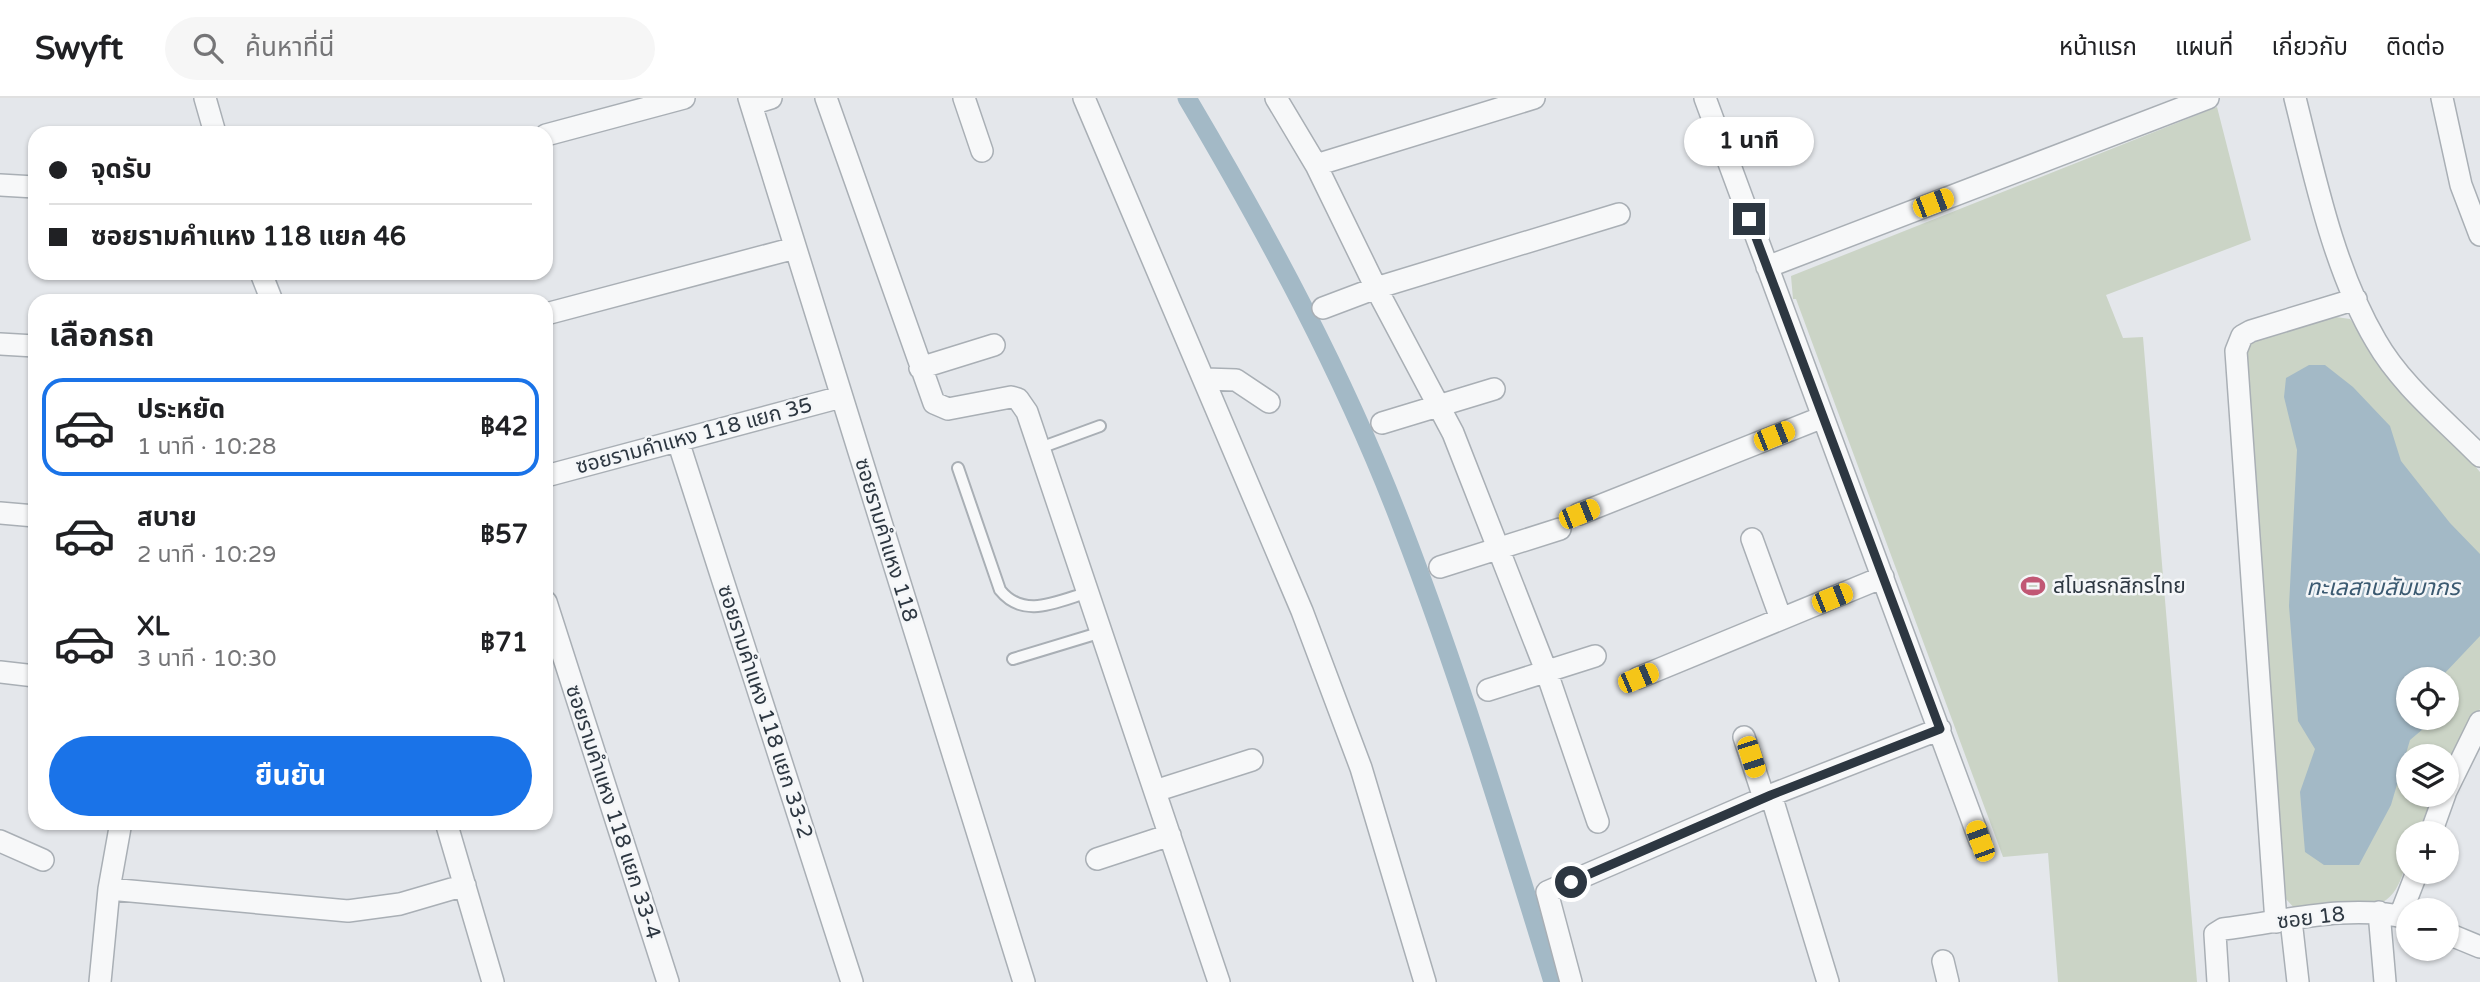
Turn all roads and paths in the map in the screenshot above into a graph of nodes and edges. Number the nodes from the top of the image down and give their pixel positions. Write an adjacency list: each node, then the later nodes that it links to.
1 (205, 98): 13 (street)
2 (684, 98): 14 (street)
3 (826, 98): 30 (street)
4 (964, 98): 15 (street)
5 (1084, 98): 31 (street)
6 (1276, 98): 16 (street)
7 (1534, 98): 16 (street)
8 (1705, 98): 22 (street)
9 (2295, 98): 24 (street)
10 (2442, 98): 20 (street)
11 (2203, 99): 22 (street)
12 (757, 100): 21 (street, ซอยรามคำแหง 118)
13 (213, 126)
14 (553, 133)
15 (982, 151)
16 (1316, 165): 23 (street)
17 (0, 185): 18 (street)
18 (28, 187)
19 (1619, 214): 23 (street)
20 (2480, 235)
21 (795, 248): 26 (street); 33 (street, ซอยรามคำแหง 118)
22 (1767, 267): 36 (street)
23 (1376, 288): 25 (street); 35 (street)
24 (2356, 299): 41 (street); 81 (street)
25 (1323, 307)
26 (553, 312)
27 (0, 344): 29 (street)
28 (994, 345): 30 (street)
29 (28, 346)
30 (920, 369): 40 (street)
31 (1205, 379): 34 (street); 90 (street)
32 (1494, 389): 35 (street)
33 (841, 397): 39 (street, ซอยรามคำแหง 118 แยก 35); 88 (street, ซอยรามคำแหง 118)
34 (1269, 402)
35 (1438, 405): 37 (street); 49 (street)
36 (1823, 417): 45 (street); 51 (street)
37 (1382, 423)
38 (1100, 426): 40 (lane)
39 (678, 441): 43 (street, ซอยรามคำแหง 118 แยก 35); 87 (street, ซอยรามคำแหง 118 แยก 33-2)
40 (1040, 448): 52 (street)
41 (2480, 456)
42 (958, 468): 52 (lane)
43 (553, 474)
44 (0, 513): 46 (street)
45 (1579, 514)
46 (28, 515)
47 (1560, 529): 49 (street)
48 (1752, 539): 53 (street)
49 (1500, 550): 50 (street); 59 (street)
50 (1440, 567)
51 (1883, 578): 53 (street); 64 (street)
52 (1089, 592): 55 (street)
53 (1781, 620): 61 (street)
54 (553, 624): 86 (street, ซอยรามคำแหง 118 แยก 33-4)
55 (1102, 632): 57 (lane); 68 (street)
56 (1595, 656): 59 (street)
57 (1013, 659)
58 (0, 672): 60 (street)
59 (1547, 673): 62 (street); 70 (street)
60 (28, 675)
61 (1638, 678)
62 (1488, 690)
63 (2480, 722): 67 (street)
64 (1940, 729): 69 (street); 75 (street)
65 (1744, 737): 69 (street)
66 (1252, 760): 68 (street)
67 (2459, 766)
68 (1155, 791): 73 (street)
69 (1768, 796): 91 (street); 92 (street)
70 (1598, 822)
71 (120, 830): 79 (street)
72 (448, 830): 78 (street)
73 (1170, 835): 76 (street); 89 (street)
74 (0, 841): 77 (street)
75 (1980, 841)
76 (1097, 859)
77 (43, 860)
78 (465, 885): 79 (street); 85 (street)
79 (109, 889): 84 (street)
80 (2396, 916): 81 (street, ซอย 18); 95 (street)
81 (2284, 921): 93 (street, ซอย 18); 94 (street)
82 (2459, 938): 83 (street)
83 (2480, 947)
84 (100, 982)
85 (492, 982)
86 (668, 982)
87 (852, 982)
88 (1024, 982)
89 (1219, 982)
90 (1426, 982)
91 (1571, 982)
92 (1828, 982)
93 (2218, 982)
94 (2298, 982)
95 (2385, 982)

